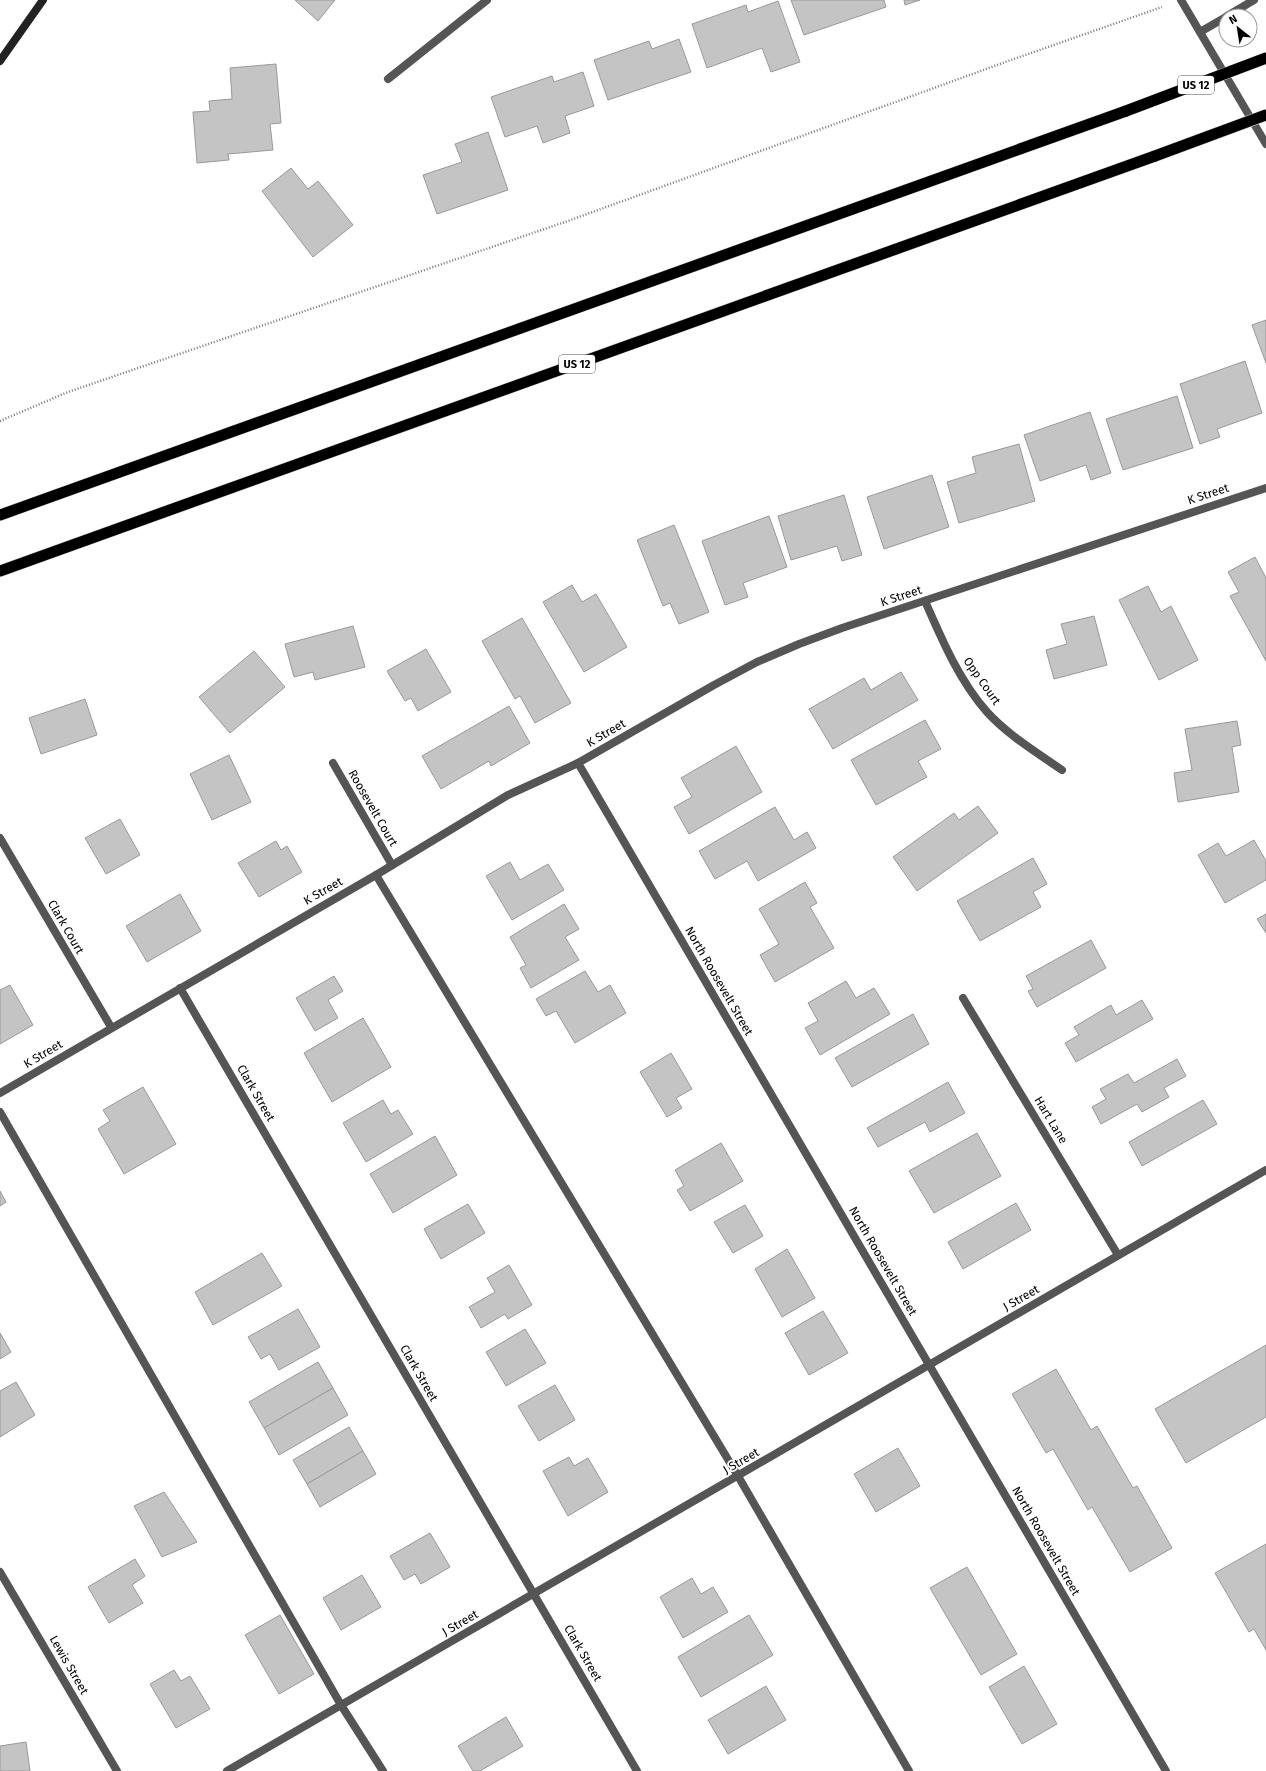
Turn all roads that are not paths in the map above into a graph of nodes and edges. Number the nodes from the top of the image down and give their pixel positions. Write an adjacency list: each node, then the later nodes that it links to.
1 (43, 0): 9 (main road)
2 (487, 0): 10 (street)
3 (1181, 0): 7 (street)
4 (1254, 0): 5 (street)
5 (1240, 8)
6 (1218, 21): 7 (street)
7 (1200, 32): 12 (street)
8 (1266, 58): 14 (highway, US 12, bridge)
9 (0, 61)
10 (388, 79)
11 (1266, 115): 15 (highway, US 12, bridge)
12 (1266, 144)
13 (1266, 488): 16 (street, K Street)
14 (0, 516)
15 (0, 571)
16 (925, 601): 18 (street, K Street); 19 (street, Opp Court)
17 (333, 763): 21 (street, Roosevelt Court)
18 (578, 763): 21 (street, K Street); 30 (street, North Roosevelt Street)
19 (1062, 770)
20 (0, 838): 25 (street, Clark Court)
21 (392, 865): 22 (street, K Street)
22 (376, 875): 23 (street, K Street); 31 (street)
23 (180, 988): 25 (street, K Street); 33 (street, Clark Street)
24 (963, 998): 29 (street, Hart Lane)
25 (111, 1028): 26 (street, K Street)
26 (0, 1093)
27 (0, 1112): 34 (street)
28 (1266, 1170): 29 (street, J Street)
29 (1118, 1255): 30 (street, J Street)
30 (930, 1365): 31 (street, J Street); 40 (street, North Roosevelt Street)
31 (738, 1476): 33 (street, J Street); 39 (street)
32 (0, 1572): 35 (street, Lewis Street)
33 (534, 1594): 34 (street, J Street); 38 (street, Clark Street)
34 (341, 1705): 36 (street, J Street); 37 (street)
35 (117, 1771)
36 (227, 1771)
37 (383, 1771)
38 (637, 1771)
39 (909, 1771)
40 (1166, 1771)

